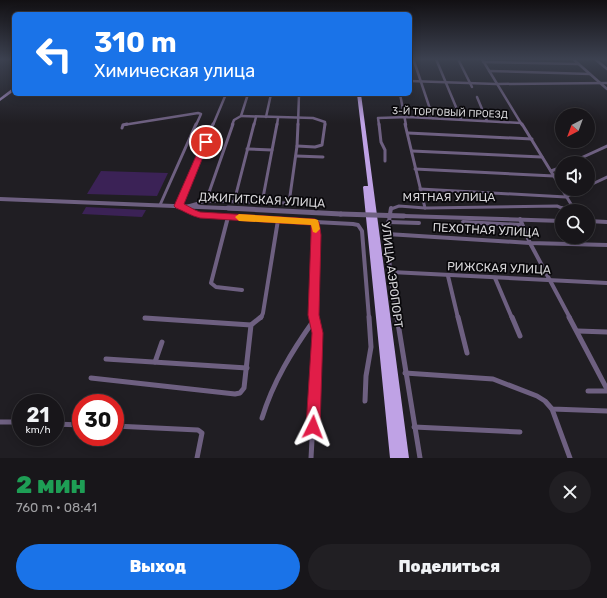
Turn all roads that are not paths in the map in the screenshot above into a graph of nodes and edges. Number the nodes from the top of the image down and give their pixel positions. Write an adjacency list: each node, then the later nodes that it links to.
1 (494, 80): 9 (street)
2 (598, 80): 7 (street)
3 (412, 81): 4 (street)
4 (421, 81): 5 (street); 27 (street)
5 (446, 82): 6 (street); 29 (street)
6 (470, 83): 9 (street); 10 (street)
7 (601, 83): 8 (street); 9 (street); 11 (street)
8 (607, 83)
9 (496, 84): 31 (street)
10 (472, 87)
11 (607, 89)
12 (12, 90): 21 (main road)
13 (225, 96): 59 (street)
14 (247, 96): 22 (street)
15 (271, 96): 24 (street)
16 (299, 96): 28 (street)
17 (358, 96): 109 (main road, УЛИЦА АЭРОПОРТ)
18 (358, 96): 110 (main road, УЛИЦА АЭРОПОРТ)
19 (400, 96): 26 (street)
20 (477, 97): 30 (street)
21 (0, 99)
22 (241, 116): 23 (street); 54 (street)
23 (256, 117): 24 (street); 37 (street)
24 (266, 117): 25 (street)
25 (278, 118): 28 (street); 38 (street)
26 (404, 118): 27 (street, 3-Й ТОРГОВЫЙ ПРОЕЗД); 33 (street); 44 (street, 3-Й ТОРГОВЫЙ ПРОЕЗД)
27 (433, 118): 29 (street, 3-Й ТОРГОВЫЙ ПРОЕЗД)
28 (298, 119): 35 (street); 35 (street)
29 (461, 119): 30 (street, 3-Й ТОРГОВЫЙ ПРОЕЗД)
30 (487, 120): 31 (street, 3-Й ТОРГОВЫЙ ПРОЕЗД)
31 (521, 123): 34 (street)
32 (122, 128): 58 (street)
33 (408, 133): 34 (street); 39 (street)
34 (532, 139): 43 (street)
35 (297, 146): 40 (street)
36 (607, 146): 41 (street)
37 (248, 149): 38 (street); 55 (street)
38 (272, 150): 56 (street)
39 (412, 151): 43 (street); 45 (street)
40 (296, 156): 42 (street); 56 (street)
41 (585, 156)
42 (322, 157)
43 (542, 157): 47 (street)
44 (385, 161)
45 (416, 169): 48 (street); 51 (street)
46 (555, 169): 47 (street)
47 (551, 171): 48 (street)
48 (554, 176): 52 (street)
49 (607, 177): 50 (street)
50 (595, 183)
51 (420, 189): 52 (street); 61 (street)
52 (566, 197): 57 (street)
53 (0, 199): 58 (street, ДЖИГИТСКАЯ УЛИЦА)
54 (206, 201): 55 (street); 59 (street)
55 (234, 202): 56 (street)
56 (262, 203)
57 (570, 204)
58 (160, 205): 59 (street, ДЖИГИТСКАЯ УЛИЦА)
59 (182, 206): 62 (street, ДЖИГИТСКАЯ УЛИЦА, bridge); 63 (street)
60 (555, 206): 61 (street, МЯТНАЯ УЛИЦА)
61 (425, 208): 69 (street, МЯТНАЯ УЛИЦА)
62 (404, 216): 65 (street)
63 (228, 217): 64 (street); 82 (street)
64 (278, 220): 68 (street); 85 (street)
65 (520, 220): 66 (street); 73 (street)
66 (555, 221)
67 (595, 221): 71 (street)
68 (315, 222): 84 (street); 98 (street)
69 (388, 222): 72 (street); 74 (street, МЯТНАЯ УЛИЦА)
70 (462, 222): 73 (street)
71 (607, 222)
72 (419, 223)
73 (522, 225): 75 (street)
74 (388, 234): 75 (street, ПЕХОТНАЯ УЛИЦА); 77 (street, МЯТНАЯ УЛИЦА)
75 (530, 243): 76 (street, ПЕХОТНАЯ УЛИЦА); 80 (street)
76 (607, 246)
77 (391, 272): 78 (street, РИЖСКАЯ УЛИЦА); 94 (street, МЯТНАЯ УЛИЦА)
78 (448, 276): 79 (street, РИЖСКАЯ УЛИЦА); 90 (street)
79 (495, 278): 80 (street, РИЖСКАЯ УЛИЦА); 88 (street)
80 (549, 279): 81 (street, РИЖСКАЯ УЛИЦА); 86 (street)
81 (607, 283)
82 (242, 290)
83 (145, 318): 85 (street)
84 (314, 320): 101 (street); 108 (street)
85 (251, 326): 93 (street)
86 (578, 331): 87 (street); 96 (street)
87 (607, 332)
88 (520, 336)
89 (162, 342): 92 (street)
90 (467, 353)
91 (106, 359): 92 (street)
92 (155, 362): 93 (street)
93 (247, 368): 95 (street)
94 (405, 373): 99 (street); 105 (street, МЯТНАЯ УЛИЦА)
95 (91, 378)
96 (607, 390): 97 (street)
97 (588, 391)
98 (365, 401)
99 (552, 409): 100 (street); 112 (street)
100 (607, 411)
101 (262, 418)
102 (0, 422): 103 (street)
103 (12, 422)
104 (124, 426): 107 (street)
105 (414, 427): 106 (street); 111 (street, МЯТНАЯ УЛИЦА)
106 (520, 432)
107 (197, 458)
108 (311, 458)
109 (396, 458)
110 (404, 458)
111 (420, 458)
112 (570, 458)

